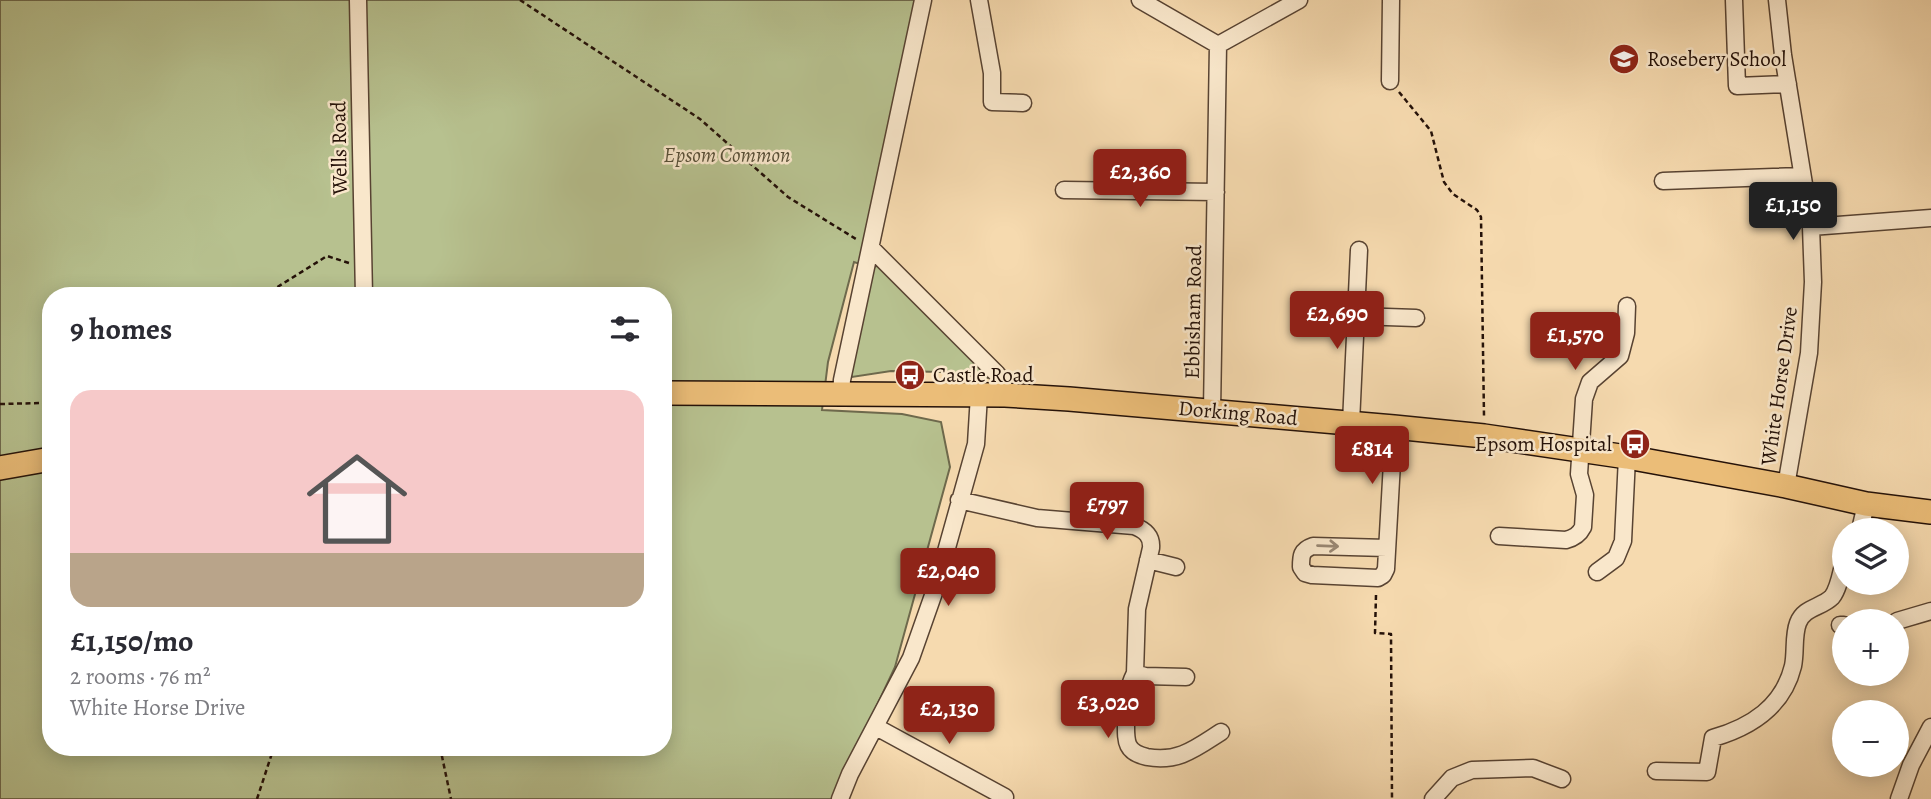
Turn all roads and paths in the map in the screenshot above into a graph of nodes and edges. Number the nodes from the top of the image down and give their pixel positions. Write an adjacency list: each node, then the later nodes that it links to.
1 (358, 0): 22 (street, Wells Road)
2 (520, 0): 20 (path)
3 (923, 0): 20 (street)
4 (979, 0): 13 (street)
5 (1140, 0): 10 (street)
6 (1299, 0): 10 (street)
7 (1391, 0): 11 (street)
8 (1734, 0): 12 (street)
9 (1777, 0): 12 (street, White Horse Drive)
10 (1218, 45): 17 (street, Ebbisham Road)
11 (1390, 81): 37 (path)
12 (1788, 84): 14 (street, White Horse Drive)
13 (1023, 103)
14 (1802, 176): 15 (street); 19 (street, White Horse Drive)
15 (1663, 181)
16 (1064, 190): 17 (street)
17 (1216, 192): 34 (street, Ebbisham Road)
18 (1931, 218): 19 (street)
19 (1811, 227): 42 (street, White Horse Drive)
20 (871, 248): 29 (street); 31 (street)
21 (1359, 250): 26 (street)
22 (363, 269): 23 (path); 24 (street, Wells Road)
23 (277, 287)
24 (364, 287)
25 (1627, 306): 38 (street)
26 (1357, 316): 27 (street); 35 (street)
27 (1416, 318)
28 (672, 393): 29 (highway, Dorking Road)
29 (841, 395): 30 (highway, Dorking Road)
30 (979, 395): 31 (highway, Dorking Road); 43 (street)
31 (1005, 396): 34 (highway, Dorking Road)
32 (42, 403): 33 (path)
33 (0, 404)
34 (1212, 411): 35 (highway, Dorking Road)
35 (1351, 423): 36 (highway, Dorking Road)
36 (1394, 427): 37 (highway, Dorking Road); 48 (street)
37 (1484, 436): 38 (highway, Dorking Road)
38 (1581, 451): 39 (highway, Dorking Road); 47 (street)
39 (1627, 457): 42 (highway, Dorking Road); 51 (street)
40 (42, 460): 41 (highway)
41 (0, 468)
42 (1786, 486): 44 (highway, Dorking Road)
43 (959, 500): 49 (street); 58 (street)
44 (1866, 504): 45 (highway, Dorking Road); 46 (street)
45 (1931, 512)
46 (1863, 518)
47 (1499, 536)
48 (1387, 548): 52 (street); 52 (street, one-way to 48)
49 (1148, 559): 50 (street); 56 (street)
50 (1176, 566)
51 (1597, 572)
52 (1378, 578): 69 (path)
53 (1833, 595): 63 (street)
54 (1931, 611): 55 (street)
55 (1909, 617)
56 (1135, 673): 57 (street); 60 (street)
57 (1186, 677)
58 (876, 727): 65 (street); 68 (street)
59 (1931, 727): 71 (street)
60 (1221, 732)
61 (271, 756): 66 (path)
62 (442, 756): 67 (path)
63 (1656, 771)
64 (1562, 779): 70 (street)
65 (1005, 797)
66 (257, 799)
67 (452, 799)
68 (840, 799)
69 (1392, 799)
70 (1433, 799)
71 (1899, 799)

